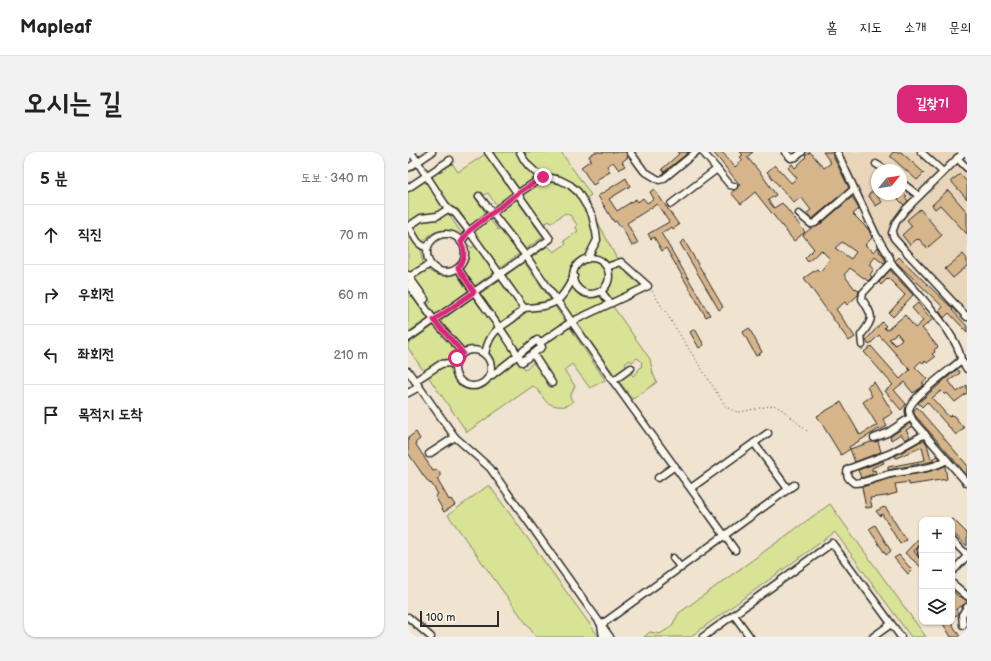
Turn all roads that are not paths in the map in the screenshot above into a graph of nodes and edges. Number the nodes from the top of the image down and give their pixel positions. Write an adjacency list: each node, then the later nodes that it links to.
1 (411, 152): 15 (street)
2 (432, 152): 15 (street)
3 (488, 152): 26 (street)
4 (520, 152): 21 (street)
5 (630, 152): 6 (street)
6 (696, 152)
7 (703, 152): 18 (street)
8 (785, 152): 9 (street)
9 (802, 152)
10 (837, 152): 25 (street)
11 (921, 152): 19 (street)
12 (964, 152): 13 (street)
13 (958, 158): 17 (street); 19 (street)
14 (450, 160): 20 (street)
15 (418, 162): 16 (street); 20 (street)
16 (408, 168)
17 (967, 168)
18 (717, 169): 22 (street); 29 (street)
19 (943, 172): 28 (street)
20 (426, 176): 24 (street); 30 (street)
21 (543, 177): 26 (street); 38 (street)
22 (734, 186)
23 (907, 187): 28 (street)
24 (408, 188)
25 (854, 189): 32 (street); 39 (street)
26 (517, 194): 31 (street); 37 (street)
27 (479, 196): 31 (street)
28 (919, 196): 53 (street)
29 (671, 204)
30 (448, 209): 33 (street); 34 (street)
31 (492, 213): 34 (street); 37 (street)
32 (799, 214)
33 (408, 226): 36 (street)
34 (469, 231): 35 (street); 43 (street)
35 (461, 242): 36 (street); 42 (street)
36 (427, 247): 40 (street)
37 (526, 256): 43 (street); 49 (street)
38 (587, 259): 41 (street); 45 (street)
39 (891, 263): 59 (street); 64 (street)
40 (430, 264): 42 (street); 44 (street)
41 (607, 267): 47 (street); 51 (street)
42 (458, 268): 48 (street)
43 (500, 274): 48 (street); 52 (street)
44 (409, 276): 50 (street)
45 (574, 276): 47 (street); 49 (street)
46 (408, 284): 50 (street)
47 (601, 291): 51 (street)
48 (474, 292): 54 (street); 56 (street)
49 (557, 301): 52 (street); 55 (street)
50 (421, 302): 54 (street)
51 (610, 304): 55 (street)
52 (524, 308): 56 (street)
53 (967, 317)
54 (434, 320): 57 (street); 60 (street)
55 (571, 322): 58 (street); 70 (street)
56 (499, 327): 61 (street); 62 (street)
57 (408, 338)
58 (540, 343): 62 (street); 63 (street)
59 (862, 345)
60 (463, 353): 61 (street); 65 (street)
61 (485, 354): 69 (street)
62 (518, 354): 63 (street); 69 (street)
63 (533, 354): 71 (street)
64 (961, 360): 67 (street); 74 (street)
65 (454, 365): 69 (street); 72 (street)
66 (631, 368): 70 (street)
67 (967, 369)
68 (408, 371): 72 (street)
69 (490, 376)
70 (613, 381): 82 (street)
71 (552, 383)
72 (417, 384): 73 (street); 77 (street)
73 (408, 393)
74 (911, 417): 76 (street); 78 (street)
75 (768, 433): 79 (street)
76 (925, 434): 81 (street); 81 (street)
77 (455, 437): 80 (street); 101 (street)
78 (874, 438)
79 (754, 443): 86 (street); 87 (street)
80 (429, 454)
81 (948, 460): 84 (street)
82 (675, 466): 83 (street); 86 (street)
83 (658, 478)
84 (967, 483)
85 (794, 485): 87 (street)
86 (691, 488): 88 (street)
87 (788, 489): 88 (street)
88 (726, 536): 90 (street); 93 (street)
89 (955, 543): 91 (street)
90 (735, 550)
91 (967, 555): 94 (street)
92 (673, 558): 93 (street)
93 (680, 568): 101 (street)
94 (955, 569)
95 (955, 586): 96 (street)
96 (967, 596)
97 (967, 607): 102 (street)
98 (734, 615): 100 (street); 103 (street); 107 (street)
99 (408, 617): 104 (street)
100 (891, 624): 108 (street); 109 (street)
101 (601, 625): 105 (street); 106 (street)
102 (963, 625)
103 (704, 636)
104 (431, 637)
105 (603, 637)
106 (610, 637)
107 (750, 637)
108 (873, 637)
109 (900, 637)

